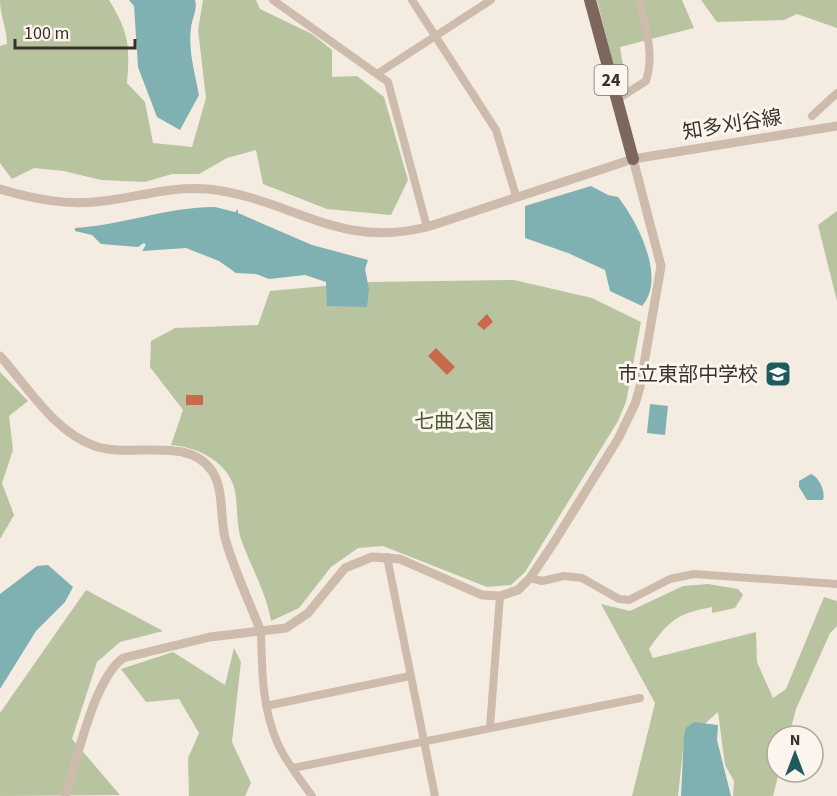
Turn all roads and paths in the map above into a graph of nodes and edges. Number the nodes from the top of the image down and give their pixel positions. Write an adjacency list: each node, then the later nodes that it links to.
1 (273, 0): 7 (street)
2 (412, 0): 6 (street)
3 (491, 0): 6 (street)
4 (590, 0): 9 (main road, 24)
5 (639, 0): 9 (street)
6 (435, 36): 7 (street); 14 (street)
7 (377, 74): 15 (street)
8 (837, 93): 10 (street)
9 (616, 100): 12 (main road, 24)
10 (812, 116)
11 (837, 126): 12 (street, 知多刈谷線)
12 (633, 159): 14 (street, 知多刈谷線); 18 (street)
13 (0, 189): 15 (street, 知多刈谷線)
14 (516, 196): 15 (street, 知多刈谷線)
15 (427, 227)
16 (0, 356): 21 (street)
17 (387, 557): 20 (street); 21 (street); 22 (street)
18 (530, 578): 19 (street); 20 (street)
19 (837, 584)
20 (501, 596): 25 (street)
21 (261, 632): 24 (street); 28 (street)
22 (410, 676): 24 (street); 26 (street)
23 (640, 699): 25 (street)
24 (266, 706): 27 (street)
25 (490, 727): 26 (street)
26 (424, 741): 27 (street); 30 (street)
27 (293, 768): 29 (street)
28 (65, 796)
29 (312, 796)
30 (435, 796)

